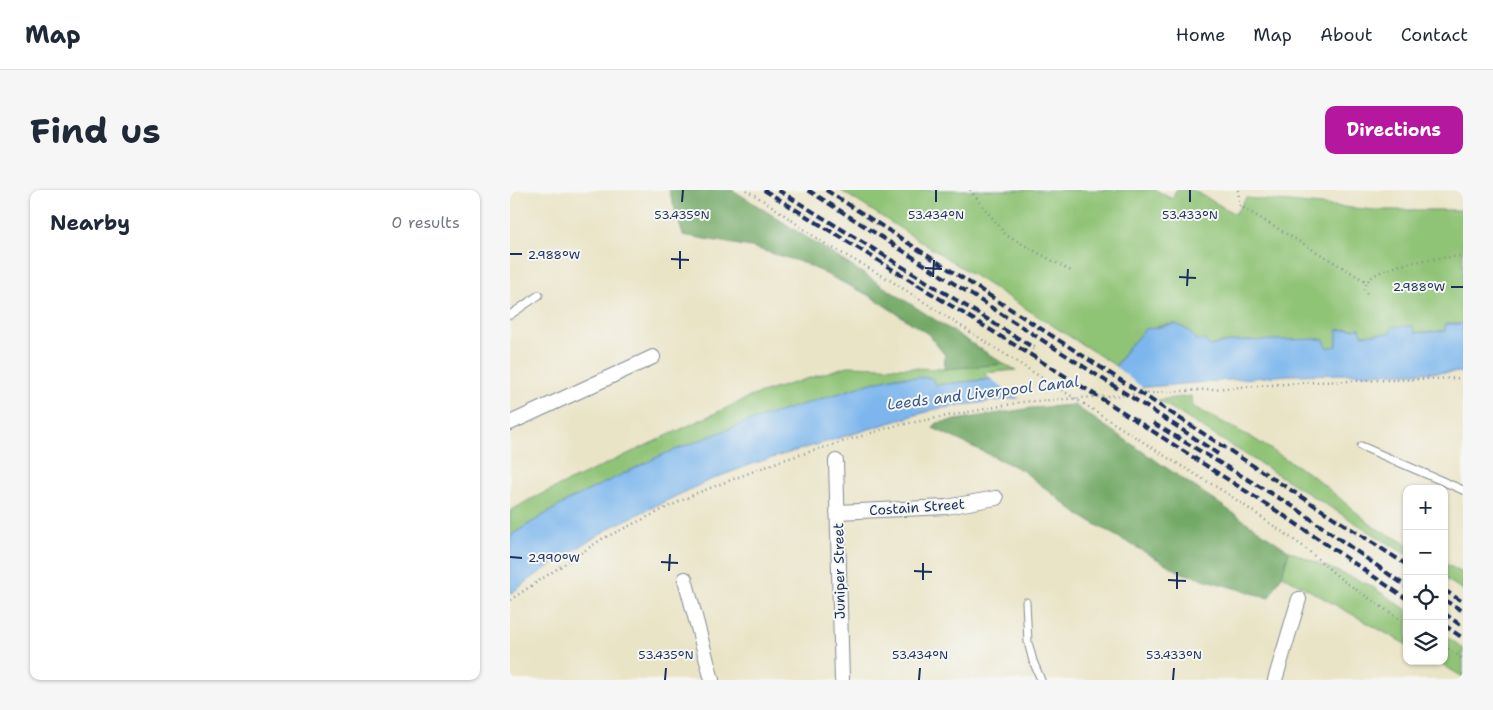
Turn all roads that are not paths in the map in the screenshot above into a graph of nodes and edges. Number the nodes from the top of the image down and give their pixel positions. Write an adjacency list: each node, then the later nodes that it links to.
1 (540, 295): 2 (lane)
2 (510, 315)
3 (653, 357): 4 (street)
4 (510, 423)
5 (1360, 446): 7 (lane)
6 (836, 461): 9 (street, Juniper Street)
7 (1463, 490)
8 (996, 498): 9 (street, Costain Street)
9 (837, 512): 14 (street, Juniper Street)
10 (685, 579): 13 (street)
11 (1299, 598): 16 (street)
12 (1026, 602): 15 (lane)
13 (712, 680)
14 (842, 680)
15 (1041, 680)
16 (1275, 680)

